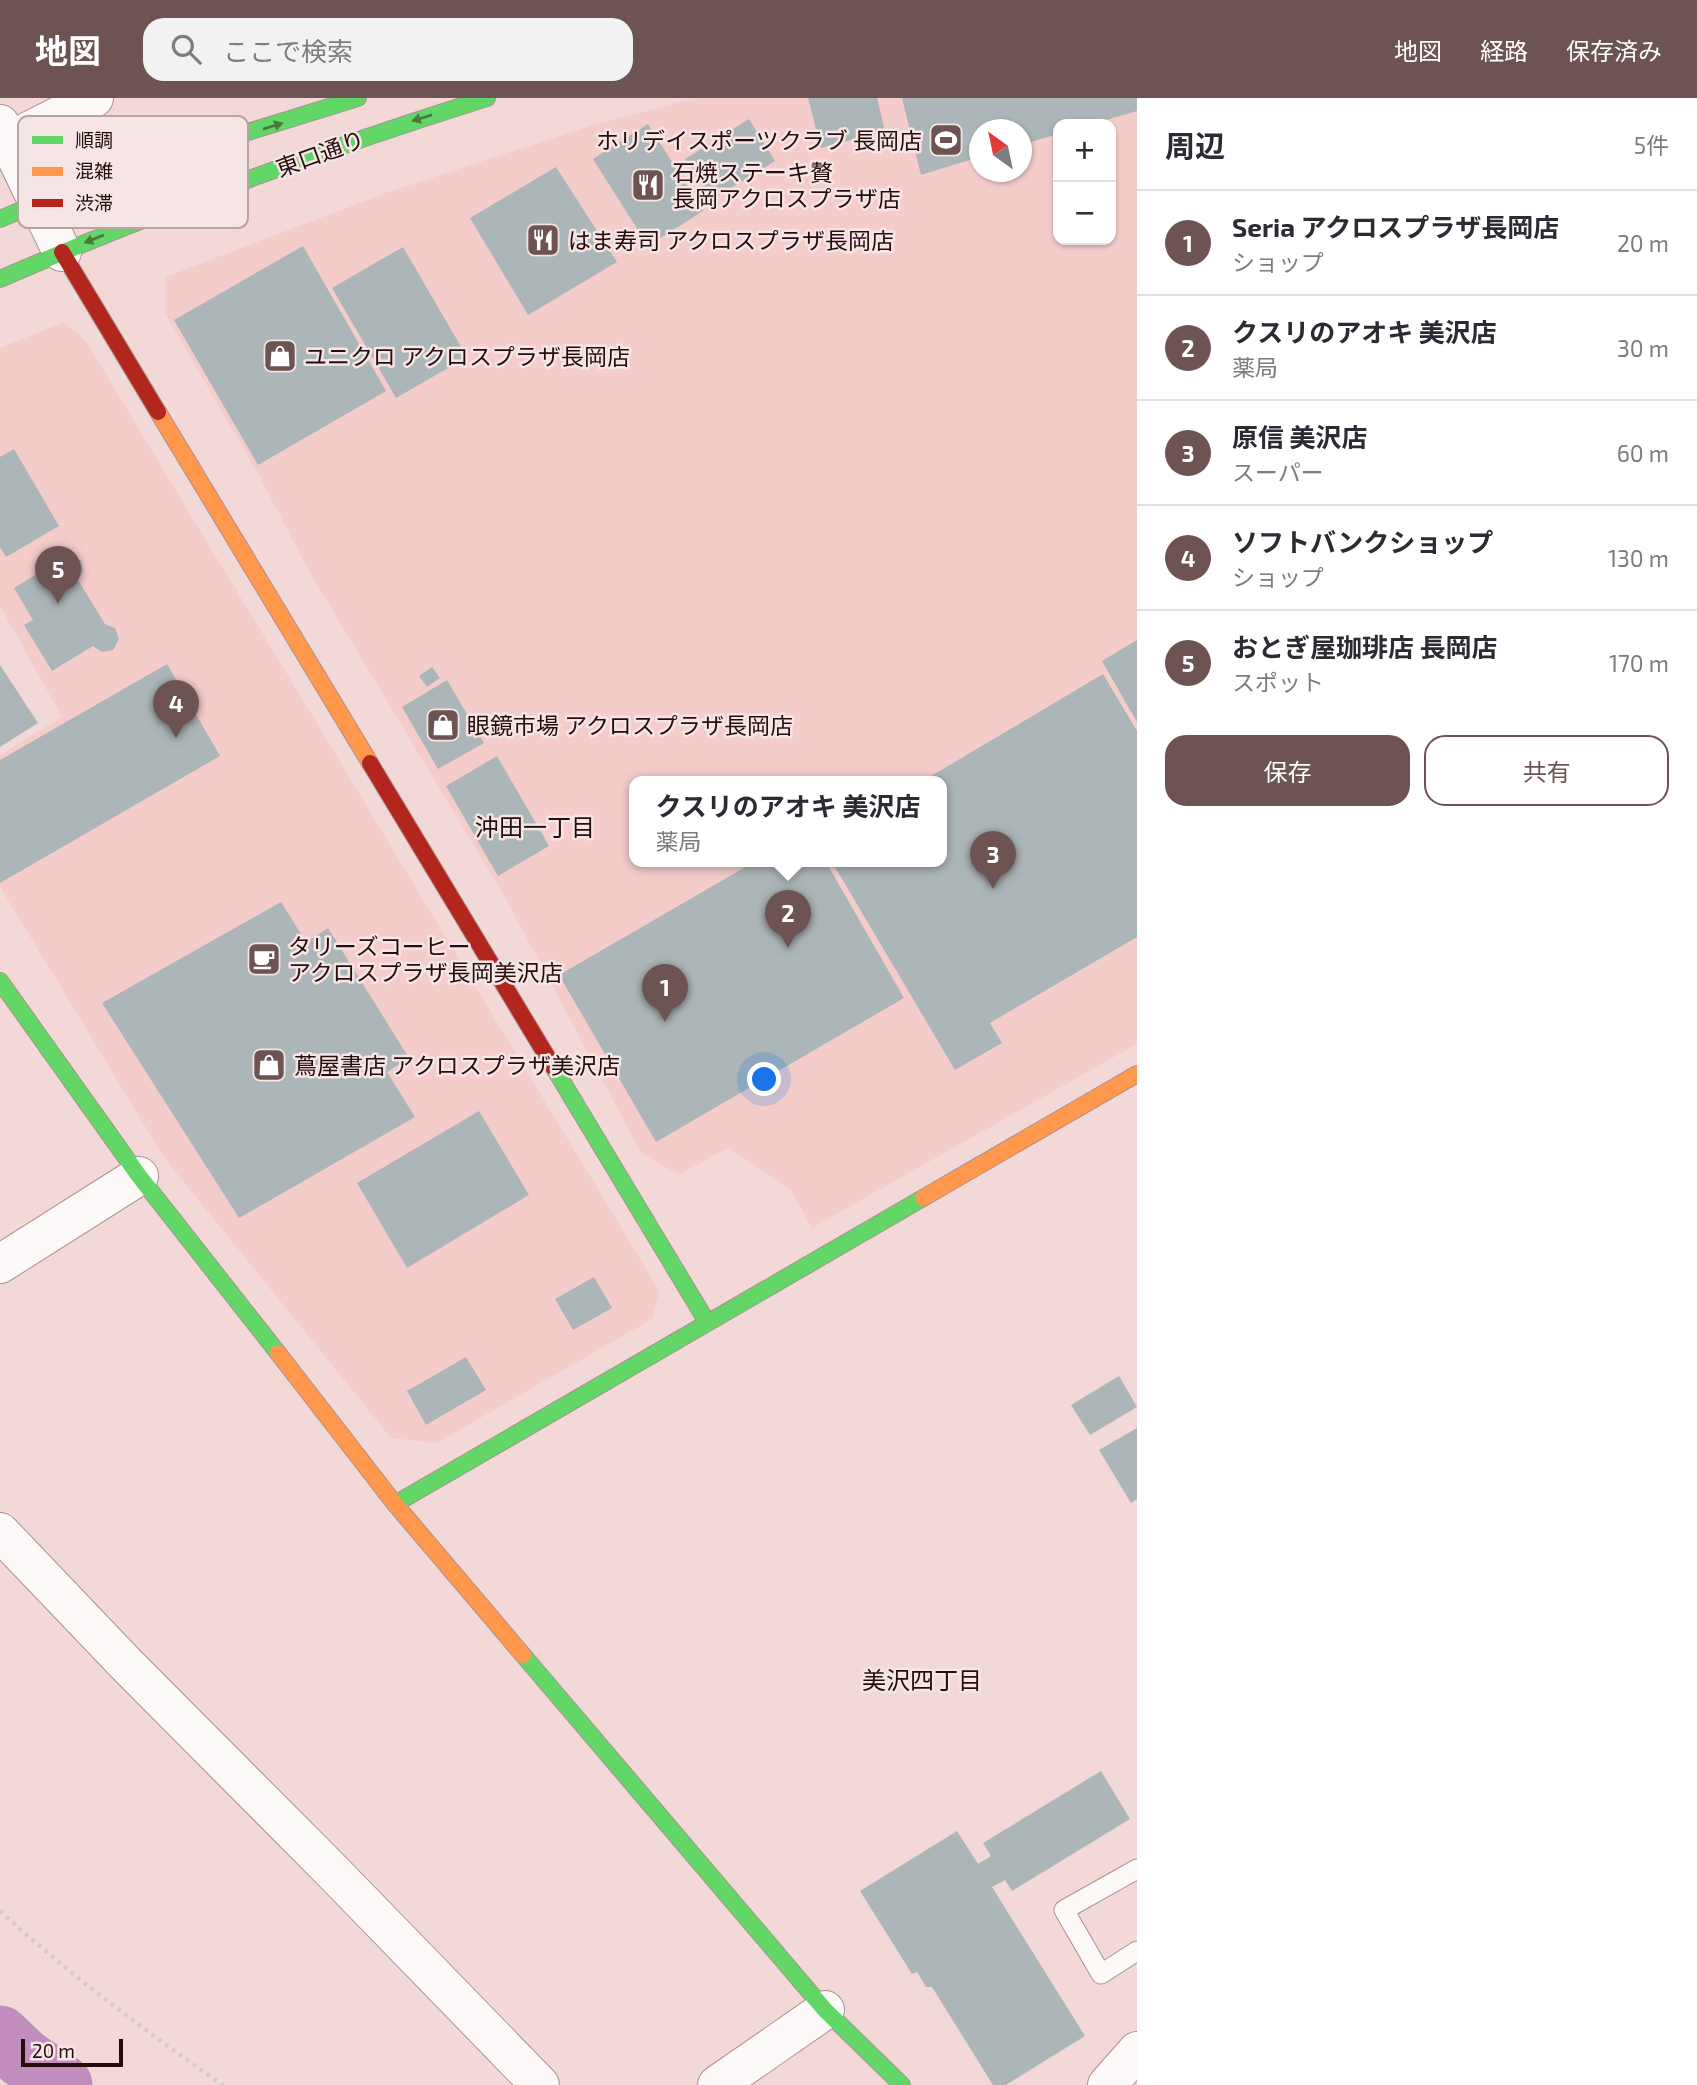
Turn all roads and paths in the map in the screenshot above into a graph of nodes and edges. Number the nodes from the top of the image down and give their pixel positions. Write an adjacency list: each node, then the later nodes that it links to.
1 (94, 98): 4 (street)
2 (358, 98): 5 (street, 東口通り, one-way to 2)
3 (487, 98): 8 (street, 東口通り, one-way to 8)
4 (48, 116)
5 (248, 132)
6 (5, 133): 7 (street)
7 (18, 161)
8 (248, 180)
9 (18, 211): 10 (street, 東口通り)
10 (0, 219)
11 (50, 228): 13 (street)
12 (119, 228): 13 (street, 東口通り, one-way to 13)
13 (62, 252): 14 (street, 東口通り); 19 (street)
14 (0, 279)
15 (0, 981): 17 (street)
16 (1137, 1074): 19 (street)
17 (139, 1176): 18 (street); 20 (street)
18 (0, 1264)
19 (707, 1322): 20 (street)
20 (395, 1504): 25 (street)
21 (0, 1532): 28 (street)
22 (1137, 1869): 24 (lane)
23 (0, 1911): 27 (path)
24 (1137, 1951)
25 (825, 2010): 29 (street); 30 (street)
26 (1137, 2052): 31 (street)
27 (223, 2085)
28 (540, 2085)
29 (717, 2085)
30 (902, 2085)
31 (1107, 2085)

